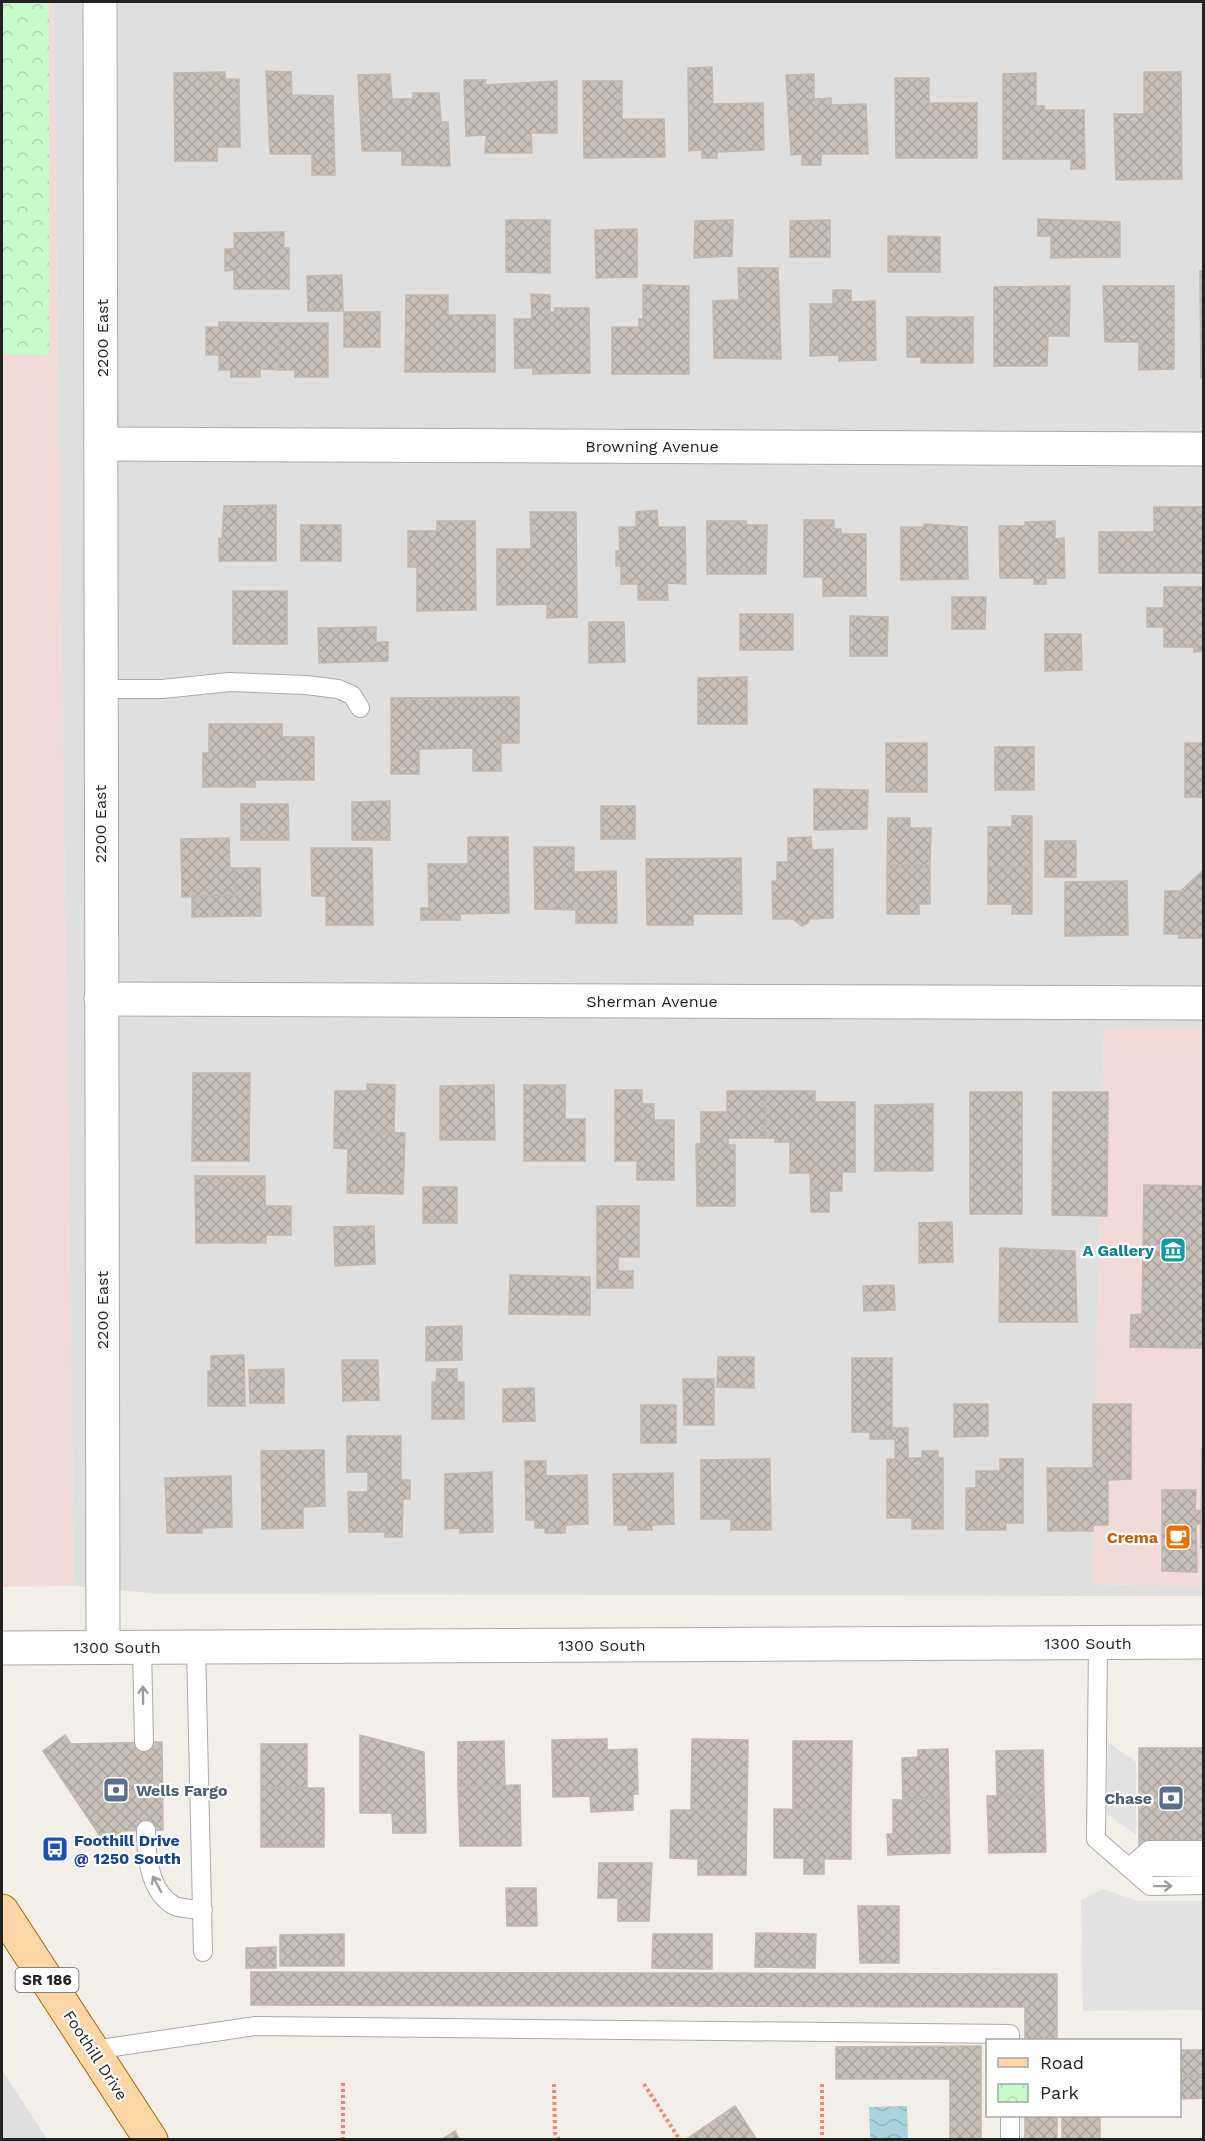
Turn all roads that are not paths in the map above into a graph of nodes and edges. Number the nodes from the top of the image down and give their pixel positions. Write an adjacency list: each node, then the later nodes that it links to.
1 (100, 2): 2 (street, 2200 East)
2 (101, 444): 3 (street, Browning Avenue); 4 (street, 2200 East)
3 (1203, 449)
4 (100, 689): 5 (lane); 6 (street, 2200 East)
5 (360, 708)
6 (101, 999): 7 (street, Sherman Avenue); 11 (street, 2200 East)
7 (1203, 1003)
8 (1098, 1642): 9 (street, 1300 South); 13 (street, 1300 South); 17 (lane)
9 (1203, 1642)
10 (2, 1647): 11 (street, 1300 South)
11 (103, 1647): 12 (street, 1300 South)
12 (142, 1647): 13 (street, 1300 South); 14 (lane, one-way to 12)
13 (196, 1647): 20 (lane)
14 (144, 1742)
15 (146, 1830): 20 (lane, one-way to 15)
16 (1203, 1850): 17 (lane)
17 (1130, 1867): 18 (lane); 19 (lane, one-way to 19)
18 (1203, 1867)
19 (1203, 1885)
20 (203, 1910): 22 (lane)
21 (2, 1911): 24 (main road, Foothill Drive / SR 186)
22 (203, 1952)
23 (1010, 2039): 24 (lane)
24 (93, 2050): 26 (main road, Foothill Drive / SR 186)
25 (1010, 2117): 27 (lane)
26 (151, 2139)
27 (1010, 2139)

